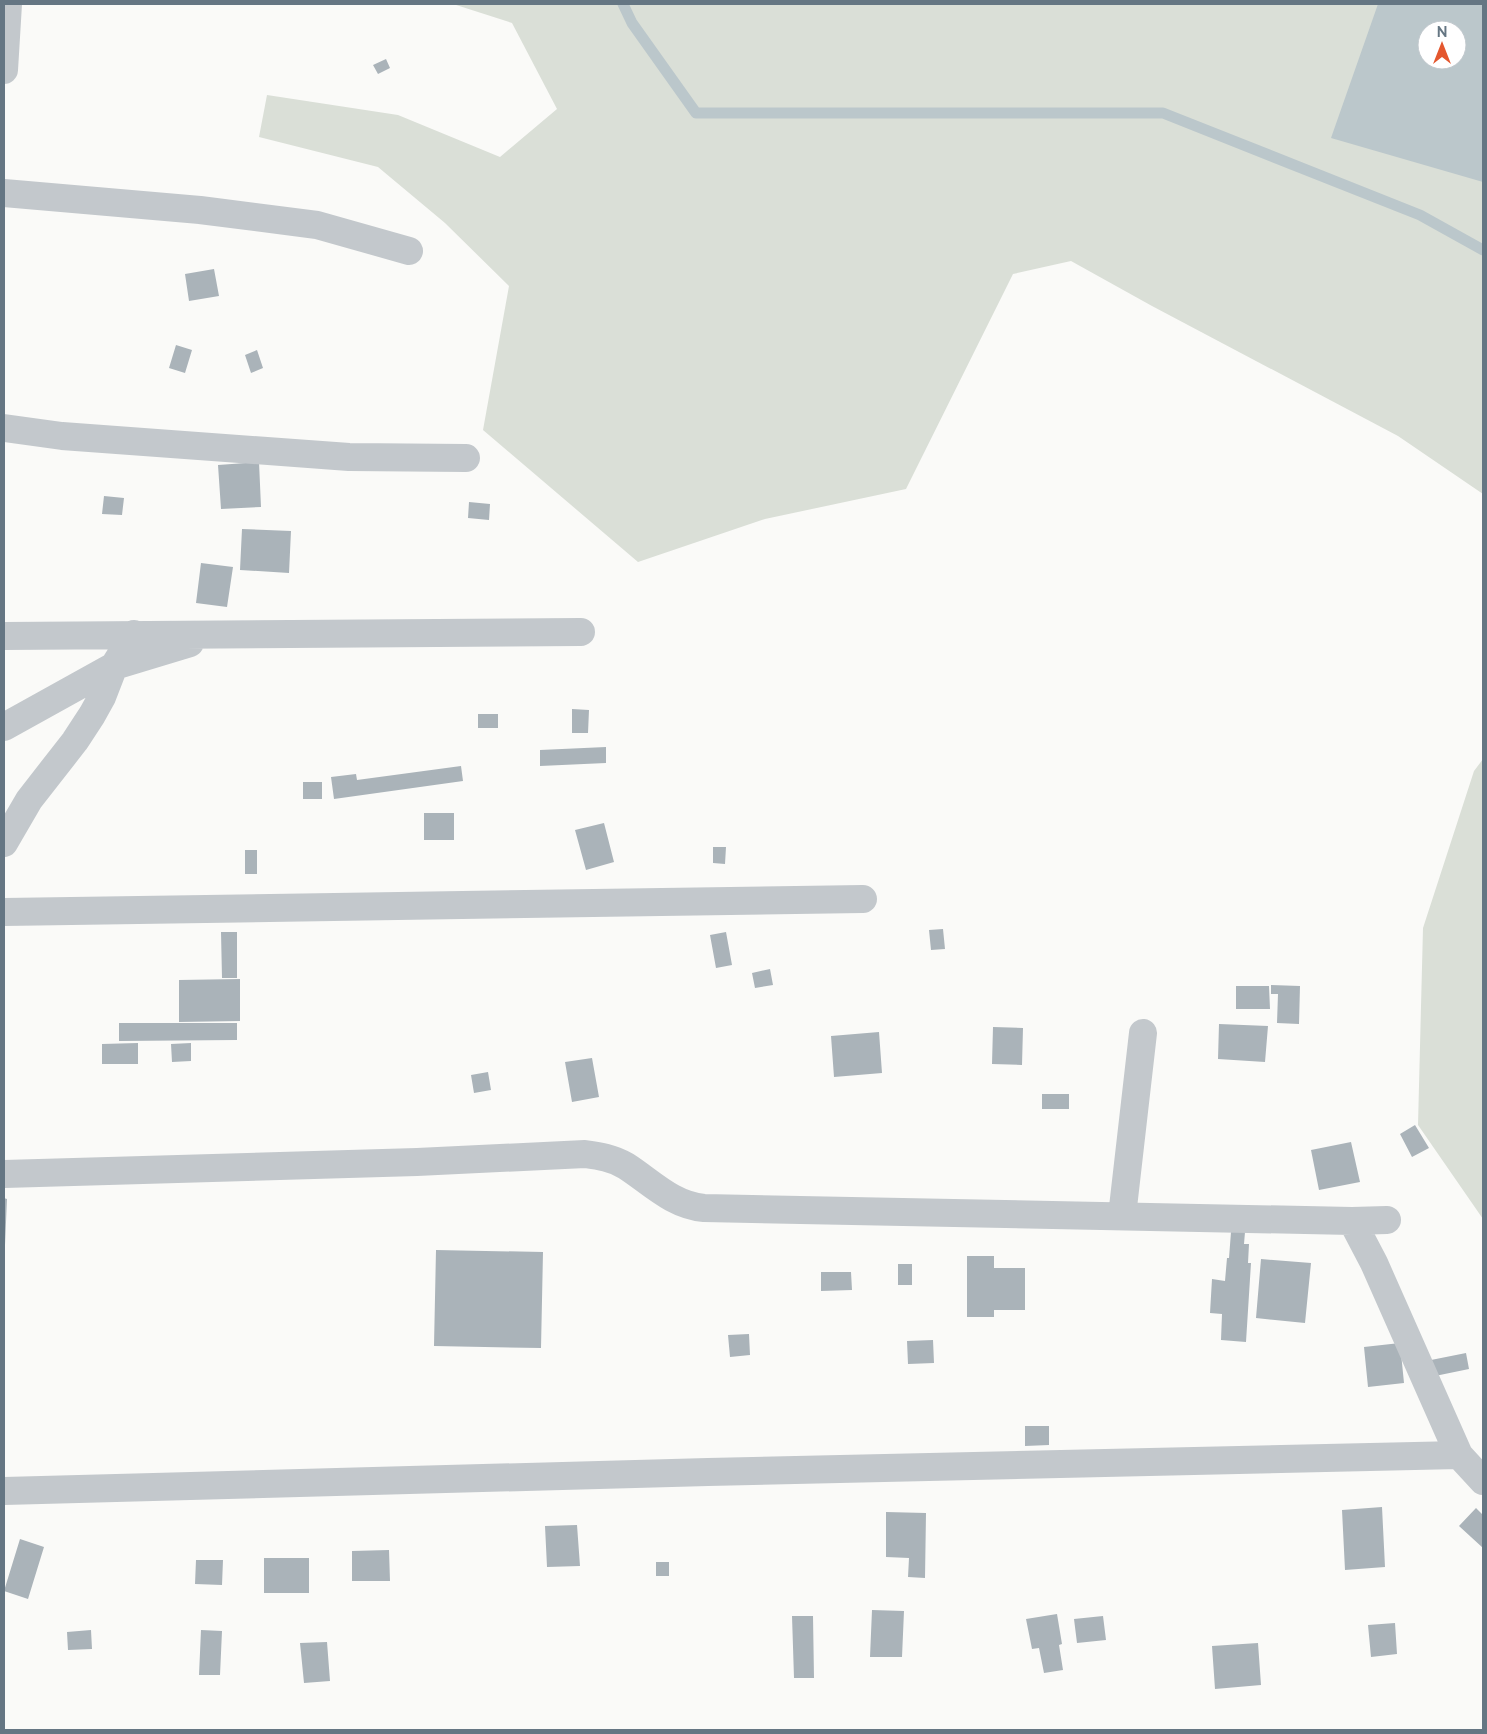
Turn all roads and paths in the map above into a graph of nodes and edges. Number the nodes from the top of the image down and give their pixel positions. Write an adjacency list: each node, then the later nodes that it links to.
1 (8, 4): 2 (street)
2 (4, 70)
3 (4, 193): 4 (street)
4 (409, 251)
5 (4, 428): 6 (street)
6 (466, 458)
7 (581, 632): 9 (street)
8 (134, 634): 9 (street); 10 (street); 11 (street)
9 (220, 634): 11 (street)
10 (4, 636)
11 (114, 666): 12 (street); 13 (street)
12 (4, 727)
13 (4, 843)
14 (863, 899): 15 (street)
15 (4, 912)
16 (1143, 1033): 18 (street)
17 (4, 1174): 18 (street)
18 (1122, 1216): 20 (street)
19 (1387, 1220): 20 (street)
20 (1352, 1221): 21 (street)
21 (1460, 1455): 22 (street); 23 (street)
22 (1483, 1481)
23 (4, 1491)

